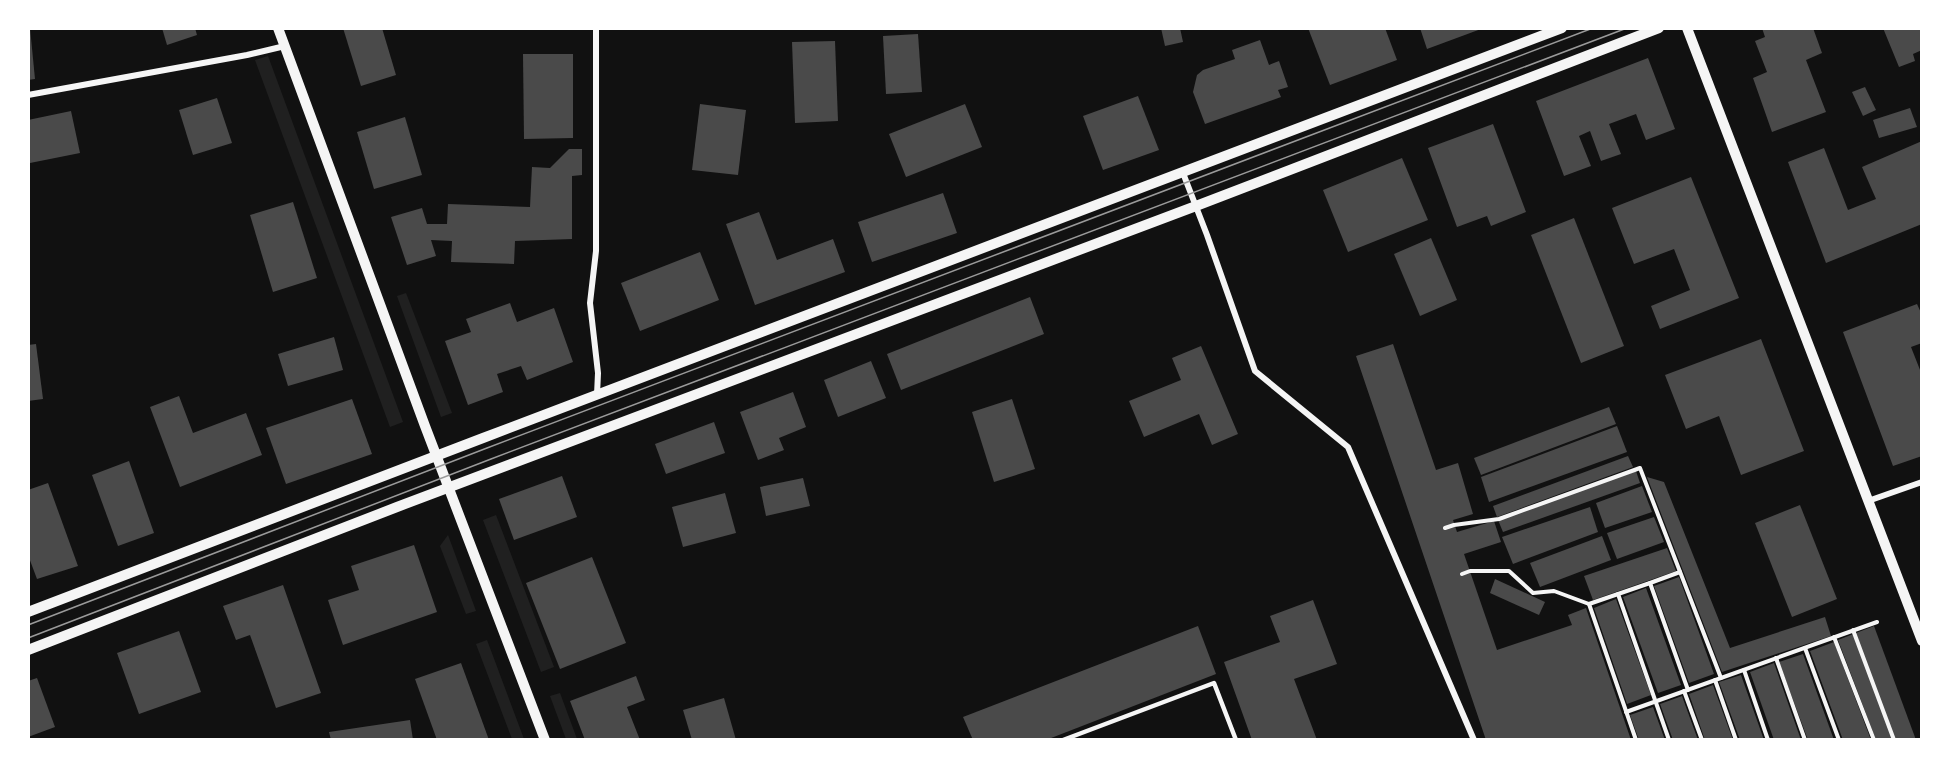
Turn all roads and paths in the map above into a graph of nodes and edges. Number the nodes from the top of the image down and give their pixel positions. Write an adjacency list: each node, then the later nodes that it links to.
1 (278, 28): 6 (street)
2 (596, 28): 10 (street)
3 (1562, 28): 8 (street)
4 (1659, 28): 9 (street)
5 (1687, 28): 14 (street)
6 (285, 46): 7 (street); 11 (street)
7 (28, 95)
8 (1183, 173): 9 (street); 10 (street)
9 (1196, 206): 13 (street); 38 (street)
10 (597, 395): 11 (street)
11 (436, 456): 13 (street); 21 (street)
12 (1922, 482): 14 (street)
13 (448, 488): 27 (street); 35 (street)
14 (1868, 501): 25 (street)
15 (1445, 528): 16 (path)
16 (1680, 572): 18 (path); 30 (path)
17 (1462, 574): 20 (path)
18 (1650, 583): 19 (path); 32 (path)
19 (1618, 594): 20 (path); 33 (path)
20 (1589, 604): 34 (path)
21 (28, 612)
22 (1877, 622): 23 (path)
23 (1853, 630): 24 (path); 47 (path)
24 (1834, 637): 26 (path); 46 (path)
25 (1922, 641)
26 (1805, 648): 28 (path); 45 (path)
27 (28, 650)
28 (1776, 658): 29 (path); 44 (path)
29 (1744, 670): 30 (path); 43 (path)
30 (1721, 678): 31 (path)
31 (1715, 680): 32 (path); 42 (path)
32 (1686, 691): 33 (path); 41 (path)
33 (1656, 702): 34 (path); 40 (path)
34 (1626, 712): 39 (path)
35 (545, 740)
36 (1063, 740): 37 (lane)
37 (1236, 740)
38 (1474, 740)
39 (1636, 740)
40 (1669, 740)
41 (1702, 740)
42 (1736, 740)
43 (1768, 740)
44 (1805, 740)
45 (1839, 740)
46 (1874, 740)
47 (1894, 740)

